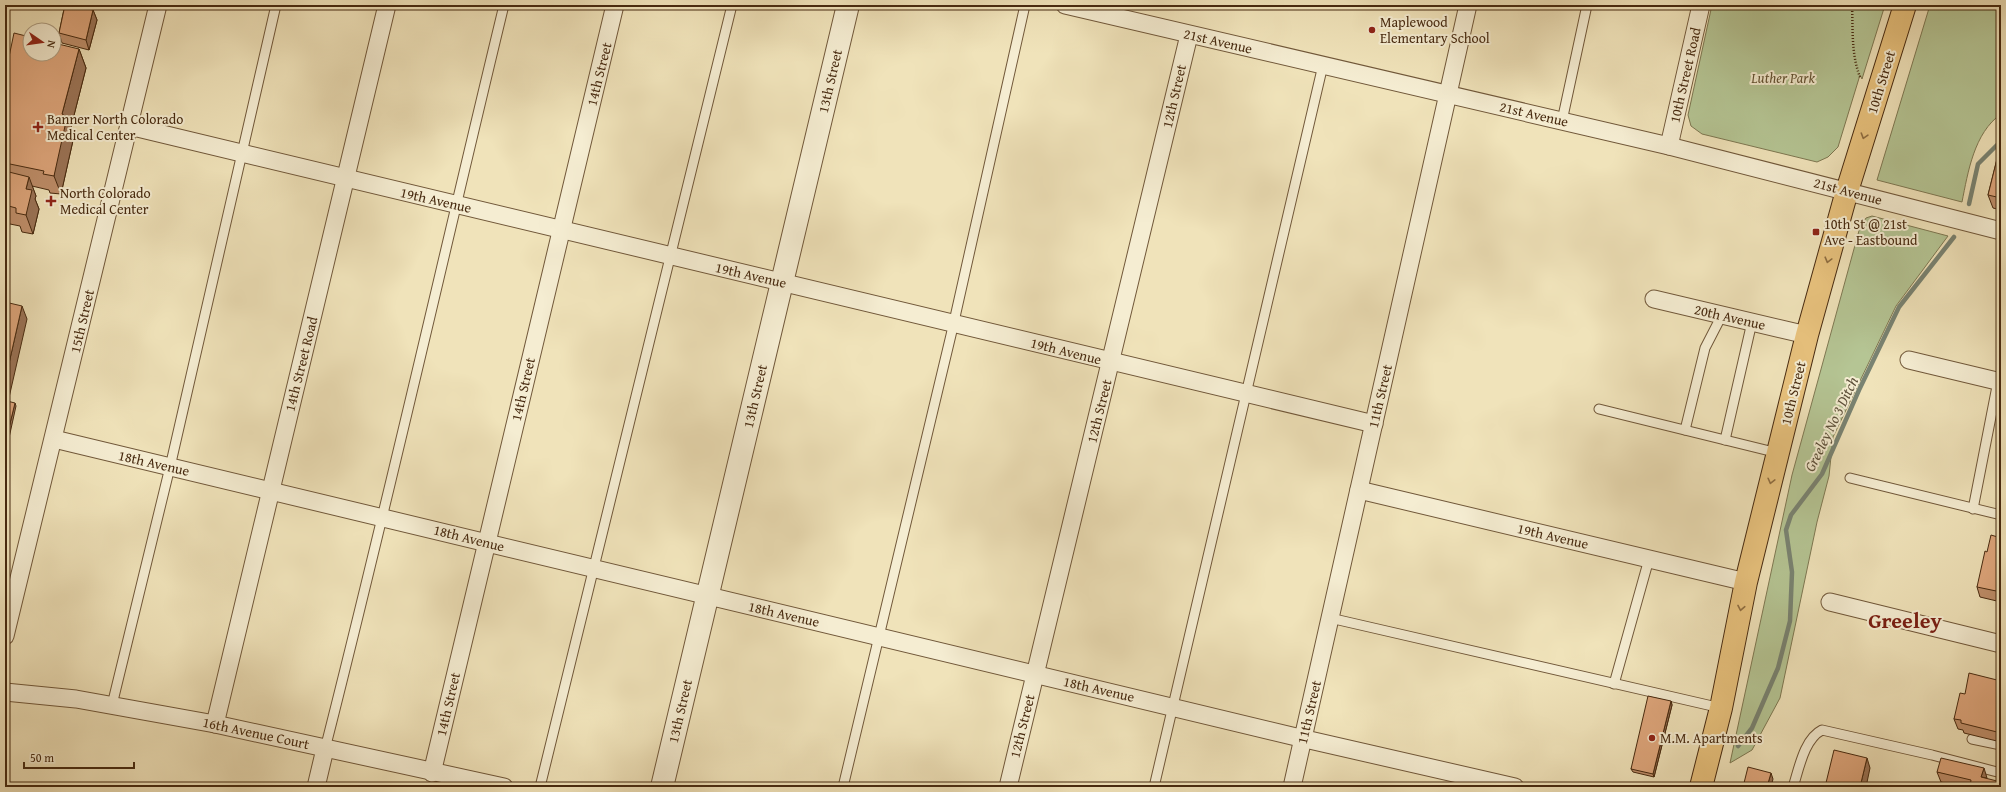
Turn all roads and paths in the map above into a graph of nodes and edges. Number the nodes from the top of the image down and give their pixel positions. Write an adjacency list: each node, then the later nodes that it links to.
1 (158, 5): 20 (street, 15th Street)
2 (276, 5): 22 (lane)
3 (387, 5): 23 (street, 14th Street Road)
4 (504, 5): 25 (lane)
5 (615, 5): 26 (street, 14th Street)
6 (732, 5): 28 (lane)
7 (848, 5): 29 (street, 13th Street)
8 (1025, 5): 33 (lane)
9 (1065, 5): 15 (street, 21st Avenue)
10 (1468, 5): 18 (street, 11th Street)
11 (1587, 5): 19 (lane)
12 (1701, 5): 21 (street, 10th Street Road)
13 (1852, 5): 17 (path)
14 (1905, 5): 24 (main road, 10th Street, one-way to 24)
15 (1189, 35): 16 (street, 21st Avenue); 36 (street, 12th Street)
16 (1323, 65): 18 (street, 21st Avenue); 38 (lane)
17 (1860, 77)
18 (1448, 94): 19 (street, 21st Avenue); 40 (street, 11th Street)
19 (1562, 121): 21 (street, 21st Avenue)
20 (129, 126): 22 (street, 19th Avenue); 42 (street, 15th Street)
21 (1669, 146): 24 (street, 21st Avenue)
22 (242, 153): 23 (street, 19th Avenue); 45 (lane)
23 (346, 178): 25 (street, 19th Avenue); 47 (street, 14th Street Road)
24 (1847, 191): 27 (street, 21st Avenue); 34 (main road, 10th Street, one-way to 34)
25 (455, 204): 26 (street, 19th Avenue); 51 (lane)
26 (561, 229): 28 (street, 19th Avenue); 52 (street, 14th Street)
27 (2001, 230)
28 (669, 255): 29 (street, 19th Avenue); 54 (lane)
29 (782, 282): 33 (street, 19th Avenue); 56 (street, 13th Street)
30 (1654, 300): 31 (street, 20th Avenue)
31 (1722, 315): 32 (street, 20th Avenue); 41 (lane)
32 (1752, 322): 34 (street, 20th Avenue); 43 (lane)
33 (954, 324): 36 (street, 19th Avenue); 60 (lane)
34 (1807, 335): 44 (main road, 10th Street)
35 (1909, 360): 37 (street)
36 (1111, 362): 38 (street, 19th Avenue); 62 (street, 12th Street)
37 (2000, 381): 49 (lane)
38 (1247, 394): 40 (street, 19th Avenue); 66 (lane)
39 (1599, 409): 41 (lane)
40 (1374, 424): 48 (street, 11th Street)
41 (1684, 430): 43 (lane)
42 (54, 439): 45 (street, 18th Avenue); 59 (street, 15th Street)
43 (1725, 440): 44 (lane)
44 (1778, 453): 55 (main road, 10th Street, one-way to 55)
45 (170, 467): 47 (street, 18th Avenue); 65 (lane)
46 (1850, 478): 49 (lane)
47 (271, 490): 51 (street, 18th Avenue); 68 (street, 14th Street Road)
48 (1359, 490): 53 (street, 19th Avenue); 58 (street, 11th Street)
49 (1973, 508): 50 (lane)
50 (2001, 515)
51 (383, 518): 52 (street, 18th Avenue); 72 (lane)
52 (486, 542): 54 (street, 18th Avenue); 73 (street, 14th Street)
53 (1649, 559): 55 (street, 19th Avenue); 63 (lane)
54 (595, 569): 56 (street, 18th Avenue); 77 (lane)
55 (1746, 582): 67 (main road, 10th Street, one-way to 67)
56 (708, 596): 60 (street, 18th Avenue); 78 (street, 13th Street)
57 (1830, 602): 61 (street)
58 (1330, 618): 63 (lane); 69 (street, 11th Street)
59 (5, 636)
60 (879, 637): 62 (street, 18th Avenue); 79 (lane)
61 (2001, 644)
62 (1035, 674): 66 (street, 18th Avenue); 80 (street, 12th Street)
63 (1614, 684): 67 (lane)
64 (5, 692): 65 (street, 16th Avenue Court)
65 (112, 705): 68 (street, 16th Avenue Court)
66 (1174, 707): 69 (street, 18th Avenue); 81 (lane)
67 (1721, 708): 84 (main road, 10th Street)
68 (215, 724): 72 (street, 16th Avenue Court)
69 (1303, 738): 82 (street, 11th Street); 83 (street, 18th Avenue)
70 (1972, 739): 71 (lane)
71 (2001, 745)
72 (325, 749): 73 (street, 16th Avenue Court); 75 (street)
73 (432, 772): 76 (street, 16th Avenue Court)
74 (2001, 773): 85 (lane)
75 (316, 787)
76 (504, 787)
77 (540, 787)
78 (662, 787)
79 (843, 787)
80 (1008, 787)
81 (1154, 787)
82 (1292, 787)
83 (1515, 787)
84 (1700, 787)
85 (1793, 787)

